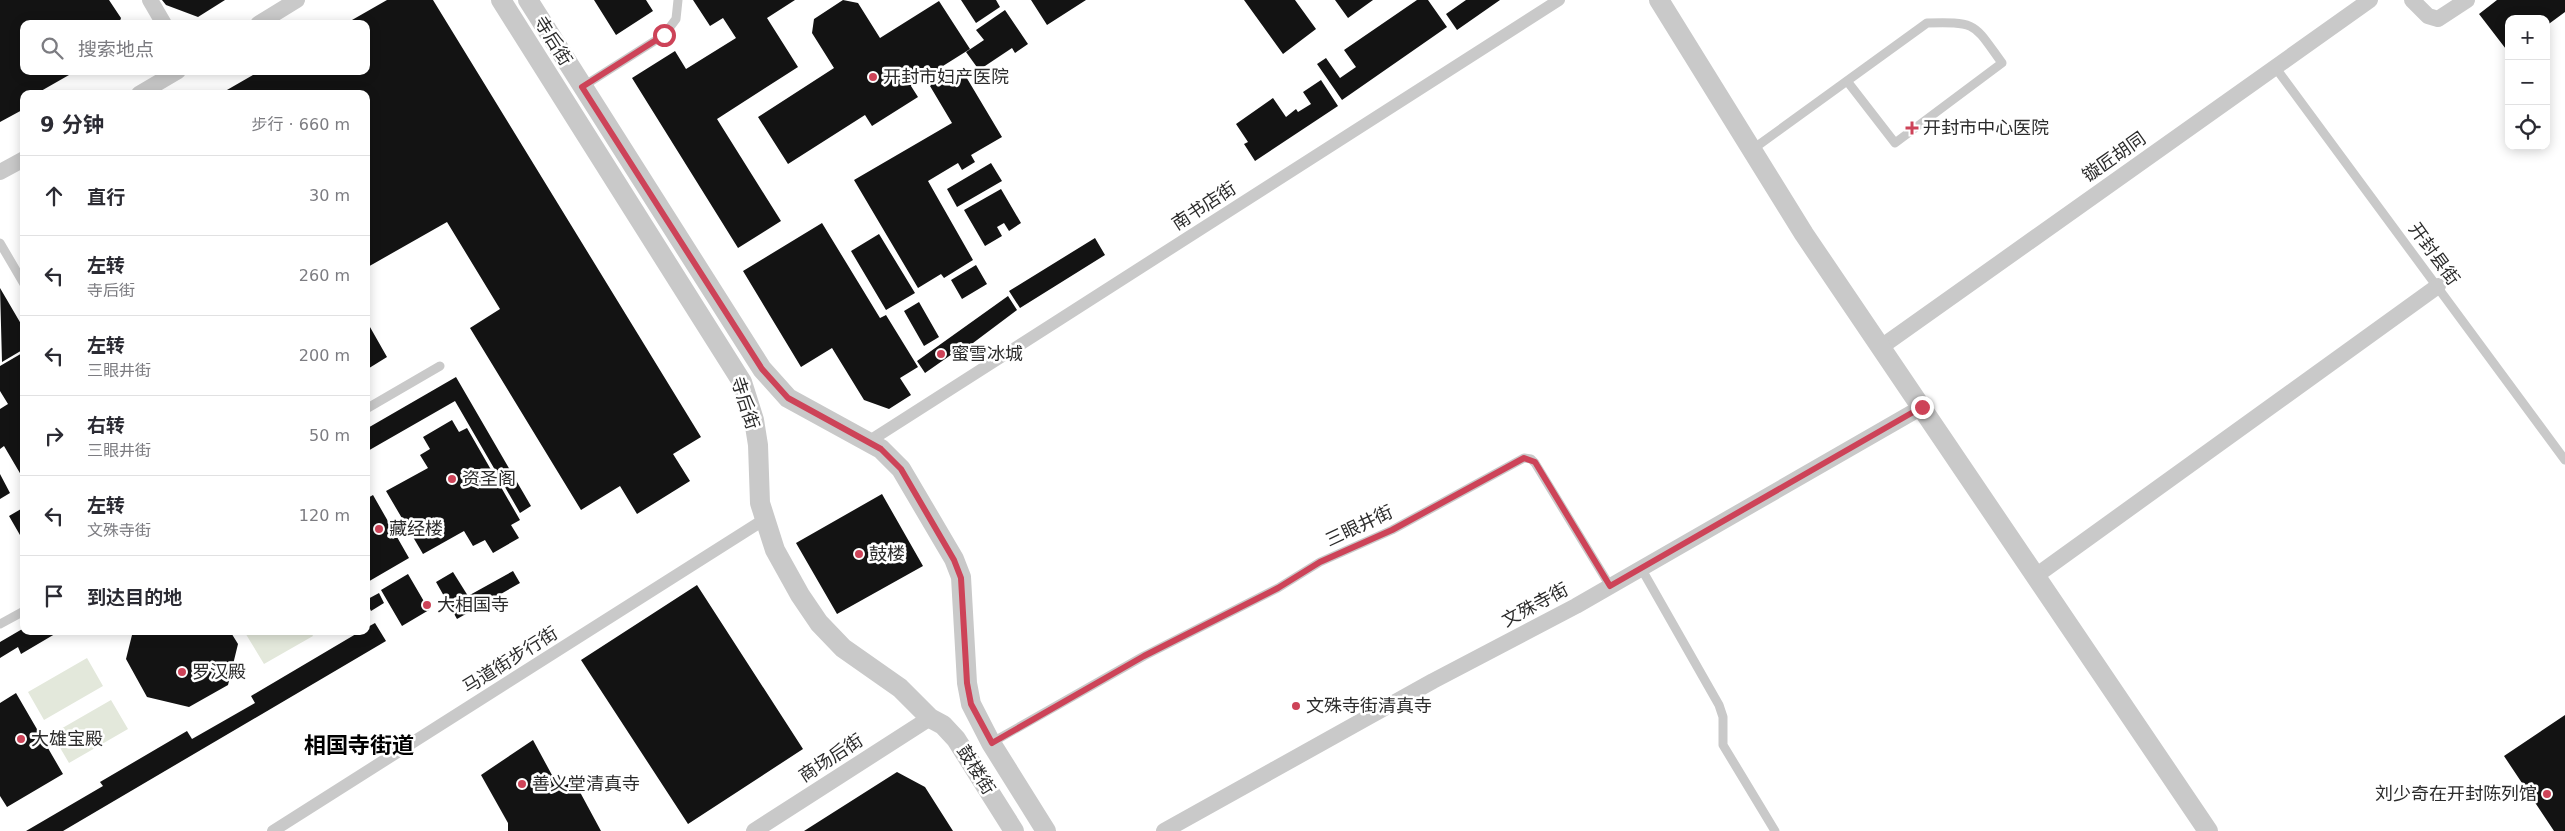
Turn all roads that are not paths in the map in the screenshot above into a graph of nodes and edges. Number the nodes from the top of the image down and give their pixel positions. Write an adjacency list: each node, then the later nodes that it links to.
1 (150, 0): 11 (street)
2 (298, 0): 12 (street)
3 (501, 0): 30 (street, 寺后街)
4 (528, 0): 16 (street, 寺后街)
5 (678, 0): 16 (lane)
6 (1559, 0): 28 (street, 南书店街)
7 (1659, 0): 18 (street)
8 (2370, 0): 13 (street, 镟匠胡同)
9 (2412, 0): 10 (street)
10 (2468, 0)
11 (162, 20)
12 (265, 20)
13 (2276, 67): 23 (lane, 开封县街); 24 (street, 镟匠胡同)
14 (171, 75): 17 (street)
15 (1847, 81): 15 (lane); 18 (lane)
16 (582, 87): 28 (street, 寺后街)
17 (146, 90)
18 (1753, 150): 24 (street)
19 (20, 161): 20 (street)
20 (0, 172)
21 (0, 243): 22 (lane)
22 (20, 277)
23 (2438, 286): 29 (lane, 开封县街); 32 (street)
24 (1881, 347): 27 (street)
25 (440, 366): 26 (lane)
26 (370, 407)
27 (1922, 407): 31 (street, 文殊寺街); 32 (street)
28 (868, 442): 37 (street, 寺后街)
29 (2565, 460)
30 (765, 519): 36 (street, 寺后街); 38 (street, 马道街步行街)
31 (1641, 568): 33 (street, 文殊寺街); 43 (lane)
32 (2037, 575): 44 (street)
33 (1610, 586): 37 (lane, 三眼井街); 42 (street, 文殊寺街)
34 (20, 612): 35 (lane)
35 (0, 624)
36 (930, 718): 39 (street, 商场后街); 40 (street, 鼓楼街)
37 (992, 743): 41 (street, 鼓楼街)
38 (274, 831)
39 (754, 831)
40 (1014, 831)
41 (1046, 831)
42 (1164, 831)
43 (1776, 831)
44 (2208, 831)

